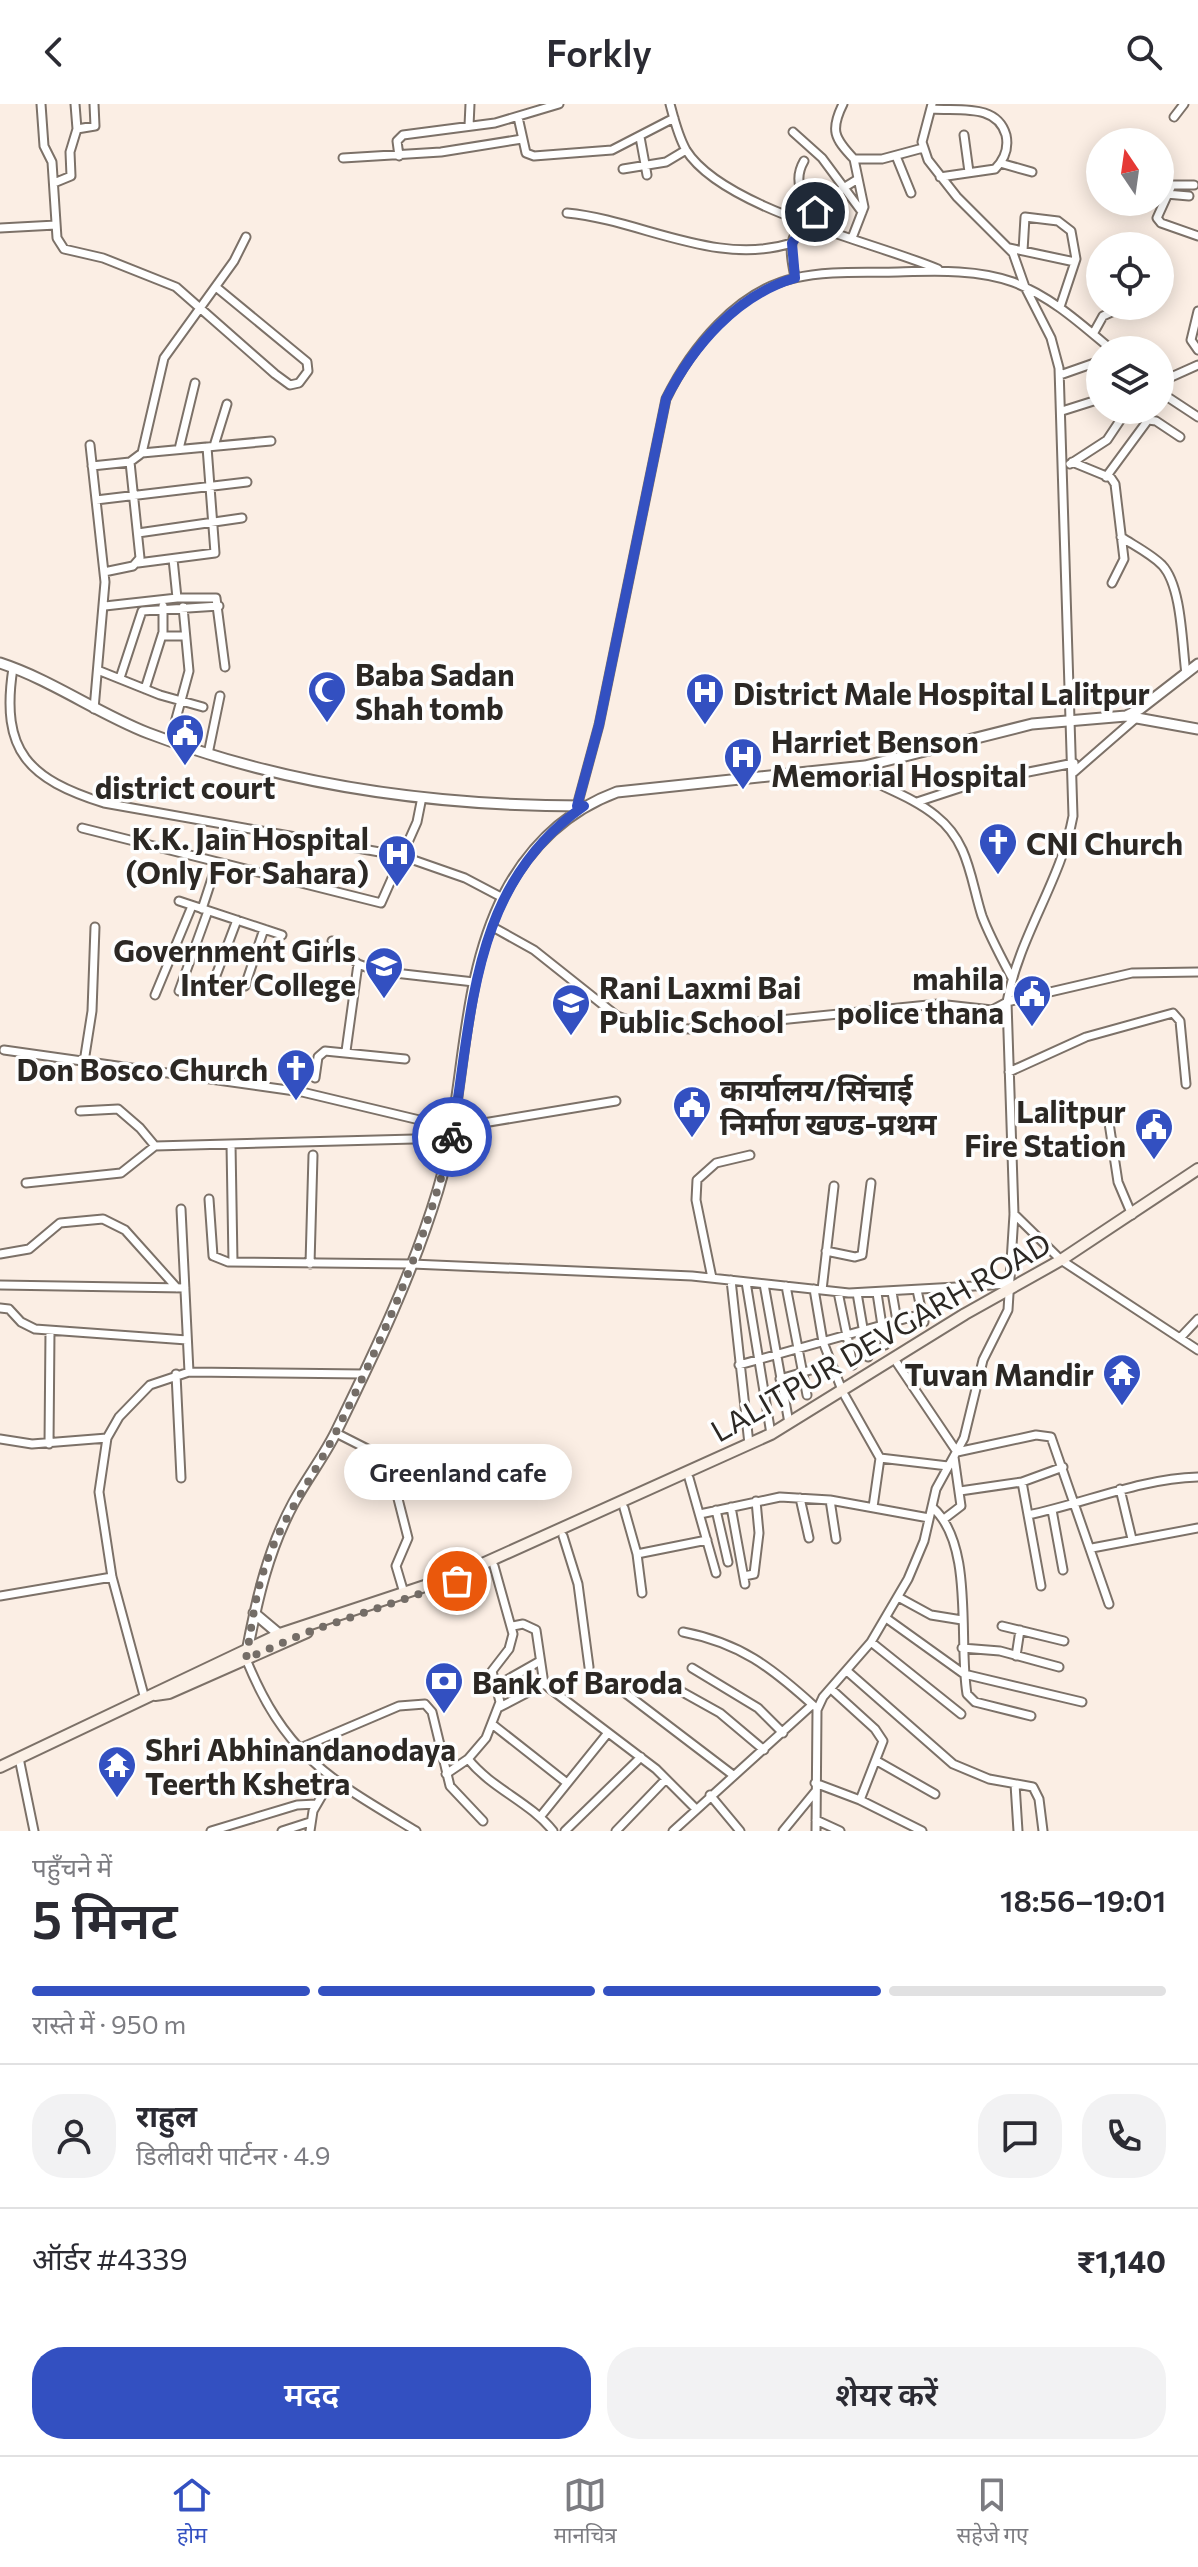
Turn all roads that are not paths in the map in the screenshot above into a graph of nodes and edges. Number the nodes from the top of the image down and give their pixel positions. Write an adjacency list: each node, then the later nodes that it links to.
1 (41, 104): 34 (street)
2 (75, 104): 14 (street)
3 (94, 104): 14 (street)
4 (470, 104): 13 (street)
5 (559, 104): 10 (street)
6 (670, 104): 12 (street)
7 (843, 104): 24 (street)
8 (1184, 104): 11 (street)
9 (932, 107): 19 (street); 26 (street)
10 (518, 117): 13 (street); 18 (street)
11 (1174, 117)
12 (674, 118): 17 (street); 20 (street)
13 (469, 126): 21 (street)
14 (77, 129): 34 (street)
15 (793, 132): 37 (street)
16 (964, 135): 29 (street)
17 (640, 137): 18 (street); 27 (street)
18 (522, 139): 21 (street)
19 (923, 148): 22 (street); 32 (street)
20 (686, 150): 27 (street); 45 (street)
21 (399, 156): 23 (street)
22 (896, 156): 24 (street); 38 (street)
23 (343, 158)
24 (854, 159): 33 (street)
25 (804, 161): 41 (street)
26 (1000, 163): 29 (street); 30 (street)
27 (646, 164): 28 (street); 31 (street)
28 (623, 169)
29 (969, 172): 32 (street)
30 (1032, 172)
31 (647, 175)
32 (940, 177): 52 (street)
33 (858, 179): 37 (street); 42 (street)
34 (54, 183): 46 (street)
35 (1174, 185): 36 (street)
36 (1194, 185)
37 (843, 187): 41 (street); 42 (street)
38 (911, 193)
39 (1174, 195): 40 (street)
40 (1189, 196)
41 (815, 212): 45 (street)
42 (862, 212): 50 (street)
43 (567, 213): 51 (street)
44 (1159, 216): 48 (street)
45 (806, 223): 50 (street); 51 (street)
46 (56, 225): 47 (street); 59 (street)
47 (0, 228)
48 (1198, 236)
49 (246, 237): 57 (street)
50 (852, 238): 55 (street)
51 (792, 243): 56 (street)
52 (1009, 248): 53 (street); 58 (street)
53 (1023, 251): 54 (street); 54 (street)
54 (1075, 262): 60 (street)
55 (944, 271): 56 (street); 58 (street)
56 (795, 278): 127 (street)
57 (216, 287): 59 (street); 59 (street)
58 (1025, 287): 60 (street); 68 (street)
59 (200, 307): 82 (street)
60 (1060, 307): 63 (street)
61 (1198, 311): 65 (street)
62 (1101, 320): 63 (street)
63 (1093, 334): 64 (street)
64 (1095, 336)
65 (1198, 350)
66 (1198, 365): 69 (street)
67 (1086, 366): 68 (street)
68 (1060, 375): 74 (street)
69 (1174, 376)
70 (195, 383): 81 (street)
71 (1174, 401): 75 (street)
72 (1086, 403): 74 (street)
73 (227, 404): 80 (street)
74 (1062, 411): 84 (street)
75 (1198, 417)
76 (1118, 424): 84 (street)
77 (1180, 437): 86 (street)
78 (271, 441): 80 (street)
79 (90, 445): 85 (street)
80 (211, 447): 81 (street); 88 (street)
81 (179, 449): 82 (street)
82 (142, 453): 83 (street)
83 (130, 462): 85 (street); 89 (street)
84 (1068, 465): 86 (street); 119 (street)
85 (92, 466): 90 (street)
86 (1106, 477): 94 (street)
87 (247, 482): 88 (street)
88 (212, 486): 89 (street); 92 (street)
89 (134, 496): 90 (street); 93 (street)
90 (96, 500): 97 (street)
91 (242, 518): 92 (street)
92 (215, 521): 93 (street); 95 (street)
93 (138, 533): 96 (street)
94 (1121, 537): 98 (street); 111 (street)
95 (173, 559): 96 (street); 99 (street)
96 (138, 563): 97 (street)
97 (104, 572): 101 (street)
98 (1112, 583)
99 (177, 598): 100 (street); 102 (street)
100 (163, 604): 101 (street); 103 (street); 104 (street); 112 (street)
101 (105, 606): 110 (street)
102 (219, 606): 103 (street); 108 (street)
103 (183, 607): 105 (street)
104 (162, 636): 105 (street); 113 (street)
105 (185, 636): 115 (street)
106 (0, 663): 109 (street)
107 (1198, 664): 111 (street)
108 (225, 667)
109 (18, 670): 117 (street); 129 (street)
110 (100, 671): 112 (street); 117 (street)
111 (1186, 674): 118 (street)
112 (120, 678): 113 (street)
113 (145, 689): 115 (street)
114 (220, 696): 122 (street)
115 (182, 702): 116 (street); 121 (street)
116 (203, 707)
117 (94, 709): 121 (street)
118 (1131, 716): 119 (street); 120 (street); 123 (street)
119 (1072, 718): 123 (street); 124 (street)
120 (1198, 729)
121 (170, 741): 122 (street)
122 (208, 754): 125 (street)
123 (1074, 767): 126 (street); 143 (street)
124 (848, 768): 126 (street); 127 (street)
125 (422, 797): 127 (street); 129 (street)
126 (917, 802): 143 (street)
127 (580, 806): 131 (street)
128 (82, 828): 130 (street)
129 (402, 856): 130 (street); 131 (street)
130 (217, 863): 134 (street)
131 (503, 898): 136 (street)
132 (179, 901): 133 (street)
133 (192, 906): 134 (street); 148 (street)
134 (205, 910): 135 (street); 147 (street)
135 (237, 920): 138 (street); 145 (street)
136 (493, 921): 144 (street); 149 (street)
137 (95, 927): 153 (street)
138 (264, 929): 139 (street); 146 (street)
139 (282, 935)
140 (332, 941): 141 (street)
141 (358, 964): 144 (street); 151 (street)
142 (1198, 972): 149 (street)
143 (1012, 978): 149 (street)
144 (474, 982): 160 (street)
145 (212, 986)
146 (245, 986)
147 (179, 991)
148 (155, 995)
149 (1007, 1002): 154 (street)
150 (4, 1050): 153 (street)
151 (346, 1051): 152 (street); 155 (street)
152 (405, 1059)
153 (84, 1062): 160 (street)
154 (1009, 1072): 156 (street); 172 (street)
155 (315, 1078)
156 (1186, 1084)
157 (616, 1101): 160 (street)
158 (80, 1111): 162 (street)
159 (1109, 1123): 173 (street)
160 (452, 1133): 161 (street); 179 (street)
161 (231, 1144): 162 (street); 176 (street)
162 (155, 1146): 167 (street)
163 (313, 1155): 178 (street)
164 (750, 1155): 180 (street)
165 (1198, 1169): 173 (main road, LALITPUR DEVGARH ROAD)
166 (1198, 1177): 177 (main road)
167 (26, 1183)
168 (871, 1183): 174 (street)
169 (834, 1186): 174 (street)
170 (209, 1199): 176 (street)
171 (181, 1209): 186 (street)
172 (1014, 1214): 177 (street); 188 (street)
173 (1132, 1215): 177 (main road, LALITPUR DEVGARH ROAD)
174 (826, 1251): 187 (street)
175 (0, 1254): 186 (street)
176 (233, 1262): 178 (street)
177 (1064, 1262): 188 (main road, LALITPUR DEVGARH ROAD); 201 (street)
178 (310, 1264): 179 (street)
179 (412, 1264): 180 (street); 217 (street)
180 (712, 1278): 181 (street)
181 (731, 1280): 182 (street); 212 (street)
182 (746, 1282): 183 (street); 209 (street)
183 (764, 1284): 185 (street); 207 (street)
184 (0, 1285): 186 (street)
185 (786, 1286): 187 (street); 205 (street)
186 (181, 1288): 202 (street)
187 (818, 1289): 190 (street); 203 (street)
188 (1010, 1289): 189 (street); 210 (main road); 219 (main road, LALITPUR DEVGARH ROAD); 228 (street)
189 (917, 1290): 191 (street); 196 (street)
190 (838, 1292): 192 (street); 200 (street)
191 (892, 1292): 193 (street); 196 (street)
192 (857, 1293): 193 (street); 199 (street)
193 (877, 1293): 197 (street)
194 (0, 1308): 198 (street)
195 (1198, 1319): 201 (street)
196 (897, 1321): 197 (street)
197 (882, 1325): 199 (street); 204 (street)
198 (50, 1331): 202 (street); 226 (street)
199 (863, 1331): 200 (street); 208 (street)
200 (847, 1335): 203 (street); 213 (street)
201 (1180, 1338): 206 (street)
202 (187, 1340): 214 (street)
203 (823, 1342): 205 (street); 211 (street)
204 (885, 1345)
205 (798, 1349): 207 (street); 215 (street)
206 (1198, 1350)
207 (775, 1355): 209 (street); 218 (street)
208 (868, 1357)
209 (758, 1360): 212 (street); 223 (street)
210 (897, 1363): 219 (main road); 228 (street)
211 (831, 1364): 215 (street); 219 (street)
212 (739, 1365): 227 (street)
213 (853, 1365)
214 (189, 1372): 216 (street); 217 (street)
215 (803, 1373): 218 (street); 220 (street)
216 (176, 1374): 224 (street); 233 (street)
217 (364, 1374): 222 (street)
218 (780, 1379): 221 (street)
219 (843, 1393): 221 (main road, LALITPUR DEVGARH ROAD); 229 (street); 234 (main road)
220 (807, 1395)
221 (789, 1423): 223 (main road, LALITPUR DEVGARH ROAD)
222 (336, 1433): 266 (street); 271 (street)
223 (771, 1434): 227 (main road, LALITPUR DEVGARH ROAD)
224 (107, 1438): 226 (street); 264 (street)
225 (1, 1439): 226 (street)
226 (49, 1444)
227 (749, 1444): 266 (main road, LALITPUR DEVGARH ROAD)
228 (956, 1454): 230 (street); 231 (street); 237 (street)
229 (880, 1458): 230 (street); 243 (street)
230 (948, 1466): 244 (street)
231 (1063, 1467): 235 (street); 241 (street)
232 (1198, 1477): 236 (street)
233 (181, 1478)
234 (689, 1478): 245 (main road); 248 (street)
235 (1022, 1482): 237 (street); 249 (street)
236 (1120, 1489): 241 (street); 256 (street)
237 (960, 1491): 251 (street)
238 (800, 1498): 239 (street); 240 (street); 254 (street)
239 (830, 1500): 243 (street); 255 (street)
240 (756, 1501): 242 (street); 242 (street)
241 (1077, 1505): 247 (street); 258 (street)
242 (731, 1507): 246 (street)
243 (873, 1507): 250 (street)
244 (932, 1507): 250 (street); 251 (street)
245 (624, 1508): 253 (main road); 259 (street)
246 (716, 1510): 248 (street); 260 (street)
247 (1052, 1510): 249 (street); 262 (street)
248 (700, 1514): 257 (street)
249 (1028, 1515): 265 (street)
250 (929, 1518): 269 (street)
251 (944, 1519): 273 (street)
252 (1198, 1528): 256 (street)
253 (563, 1536): 261 (main road); 285 (street)
254 (809, 1538)
255 (836, 1539)
256 (1132, 1539): 258 (street)
257 (707, 1540): 259 (street); 263 (street)
258 (1092, 1548): 270 (street)
259 (637, 1554): 267 (street)
260 (728, 1562)
261 (494, 1566): 274 (street); 278 (main road)
262 (1063, 1570)
263 (716, 1573)
264 (112, 1577): 268 (street); 295 (street)
265 (1041, 1586)
266 (404, 1593): 278 (main road, LALITPUR DEVGARH ROAD)
267 (642, 1593)
268 (0, 1596)
269 (898, 1597): 272 (street); 273 (street)
270 (1109, 1604)
271 (254, 1613): 278 (street); 282 (street)
272 (886, 1618): 280 (street); 289 (street)
273 (962, 1620): 281 (street)
274 (513, 1626): 284 (street); 292 (street)
275 (1002, 1626): 276 (street)
276 (1020, 1630): 279 (street); 283 (street)
277 (683, 1632): 298 (street)
278 (283, 1637): 282 (main road, LALITPUR DEVGARH ROAD)
279 (1064, 1641)
280 (871, 1642): 288 (street); 299 (street)
281 (962, 1648): 283 (street); 289 (street)
282 (247, 1654): 295 (main road, LALITPUR DEVGARH ROAD); 304 (street)
283 (1016, 1656): 286 (street)
284 (540, 1661): 290 (street); 292 (street)
285 (589, 1667)
286 (1059, 1667)
287 (692, 1668): 302 (street)
288 (847, 1671): 293 (street); 316 (street)
289 (964, 1674): 296 (street); 300 (street)
290 (544, 1684): 297 (street); 303 (street)
291 (668, 1684): 305 (street)
292 (496, 1686): 297 (street)
293 (831, 1689): 298 (street); 309 (street)
294 (624, 1692): 312 (street)
295 (149, 1697): 307 (main road, LALITPUR DEVGARH ROAD)
296 (1082, 1702)
297 (500, 1707): 301 (street)
298 (815, 1707): 302 (street); 317 (street)
299 (961, 1714)
300 (1031, 1716)
301 (492, 1724): 308 (street); 315 (street)
302 (783, 1733): 305 (street)
303 (607, 1734): 306 (street); 315 (street)
304 (298, 1749): 311 (street); 314 (street)
305 (764, 1750): 312 (street)
306 (641, 1757): 313 (street); 334 (street)
307 (19, 1758): 310 (main road, LALITPUR DEVGARH ROAD); 330 (street)
308 (468, 1759): 311 (street); 323 (street)
309 (877, 1761): 318 (street); 320 (street)
310 (0, 1767)
311 (446, 1774): 325 (street)
312 (733, 1775): 319 (street)
313 (666, 1779): 322 (street); 335 (street)
314 (331, 1780): 321 (street); 328 (street)
315 (567, 1783): 323 (street)
316 (1015, 1784): 341 (street); 342 (street)
317 (815, 1787): 320 (street); 324 (street); 337 (street)
318 (935, 1794)
319 (710, 1795): 322 (street); 336 (street)
320 (860, 1800): 340 (street)
321 (316, 1804): 326 (street); 327 (street)
322 (695, 1808): 329 (street)
323 (540, 1817): 333 (street)
324 (816, 1820): 338 (street); 339 (street)
325 (483, 1821)
326 (310, 1826): 332 (street)
327 (225, 1829): 331 (street)
328 (413, 1830)
329 (675, 1830)
330 (34, 1831)
331 (211, 1831)
332 (282, 1831)
333 (553, 1831)
334 (565, 1831)
335 (616, 1831)
336 (740, 1831)
337 (783, 1831)
338 (816, 1831)
339 (840, 1831)
340 (922, 1831)
341 (1018, 1831)
342 (1043, 1831)

